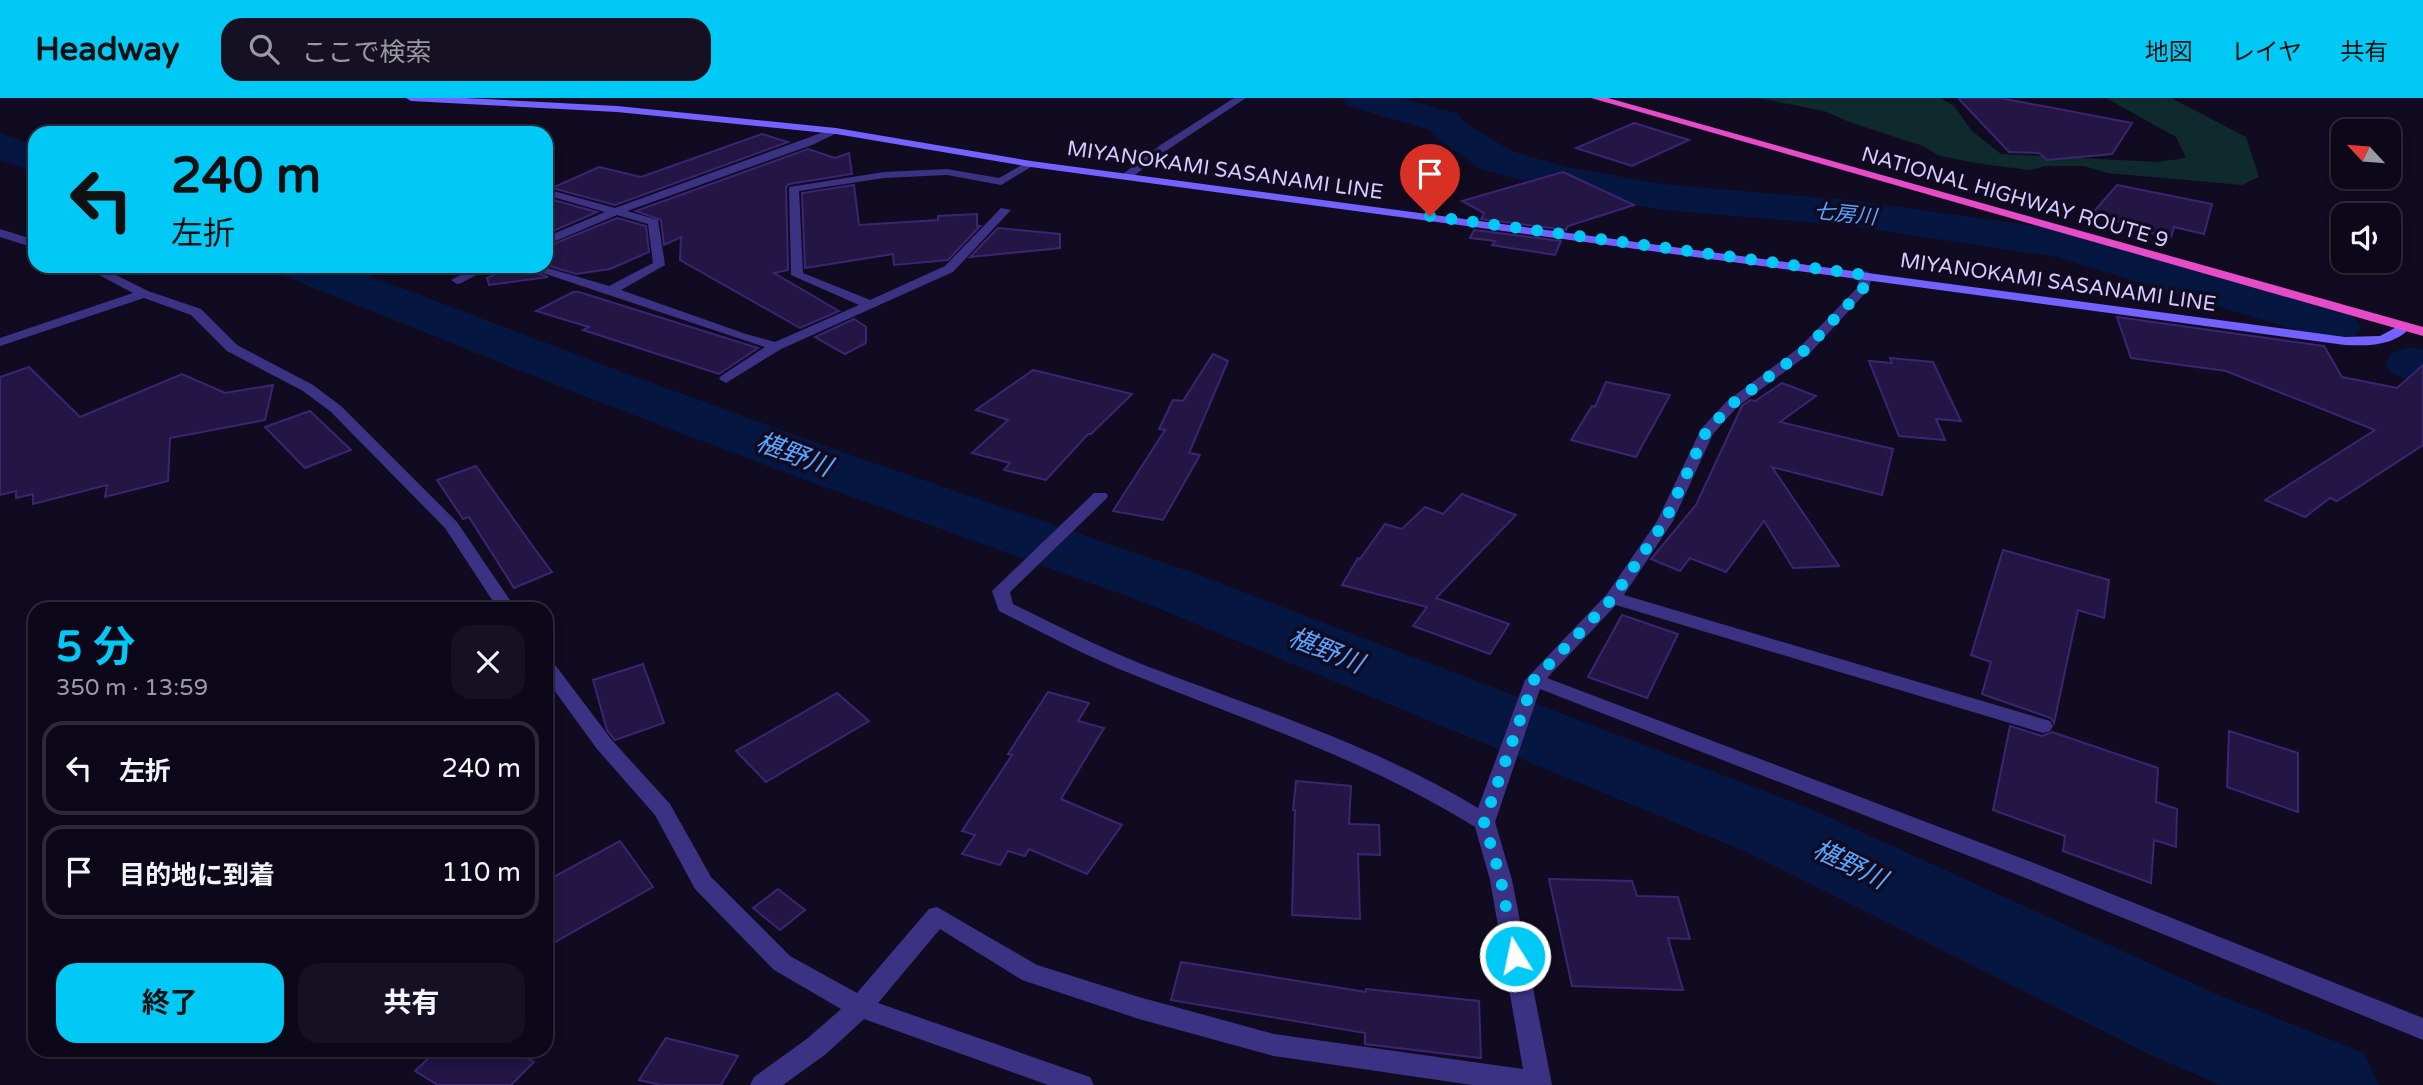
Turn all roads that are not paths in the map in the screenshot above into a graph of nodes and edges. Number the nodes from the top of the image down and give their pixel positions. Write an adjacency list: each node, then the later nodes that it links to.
1 (411, 98): 4 (main road, MIYANOKAMI SASANAMI LINE)
2 (1241, 98): 7 (street)
3 (1596, 98): 22 (highway, NATIONAL HIGHWAY ROUTE 9)
4 (538, 101): 5 (main road, MIYANOKAMI SASANAMI LINE)
5 (835, 131): 6 (main road, MIYANOKAMI SASANAMI LINE); 10 (street)
6 (1031, 164): 7 (main road, MIYANOKAMI SASANAMI LINE); 21 (street)
7 (1127, 176): 17 (main road, MIYANOKAMI SASANAMI LINE)
8 (553, 194): 10 (street)
9 (1005, 210): 21 (street)
10 (617, 211): 12 (street); 19 (street)
11 (0, 233): 13 (street)
12 (553, 238)
13 (28, 242)
14 (102, 273): 20 (street)
15 (472, 273): 18 (street)
16 (552, 273): 19 (street)
17 (1866, 275): 22 (main road, MIYANOKAMI SASANAMI LINE); 28 (street)
18 (457, 280)
19 (610, 290): 25 (street)
20 (144, 294): 24 (street); 29 (street)
21 (870, 305): 25 (street)
22 (2404, 327): 23 (highway, NATIONAL HIGHWAY ROUTE 9)
23 (2423, 332)
24 (0, 342)
25 (776, 346): 26 (street)
26 (726, 379)
27 (1100, 496): 33 (street)
28 (1613, 598): 31 (street); 32 (street)
29 (502, 602)
30 (553, 675): 34 (street)
31 (1533, 684): 33 (street); 35 (street)
32 (2043, 726)
33 (1487, 812): 36 (street)
34 (860, 1007): 36 (street); 37 (street); 38 (street)
35 (2423, 1029)
36 (1538, 1084)
37 (763, 1085)
38 (1081, 1085)

